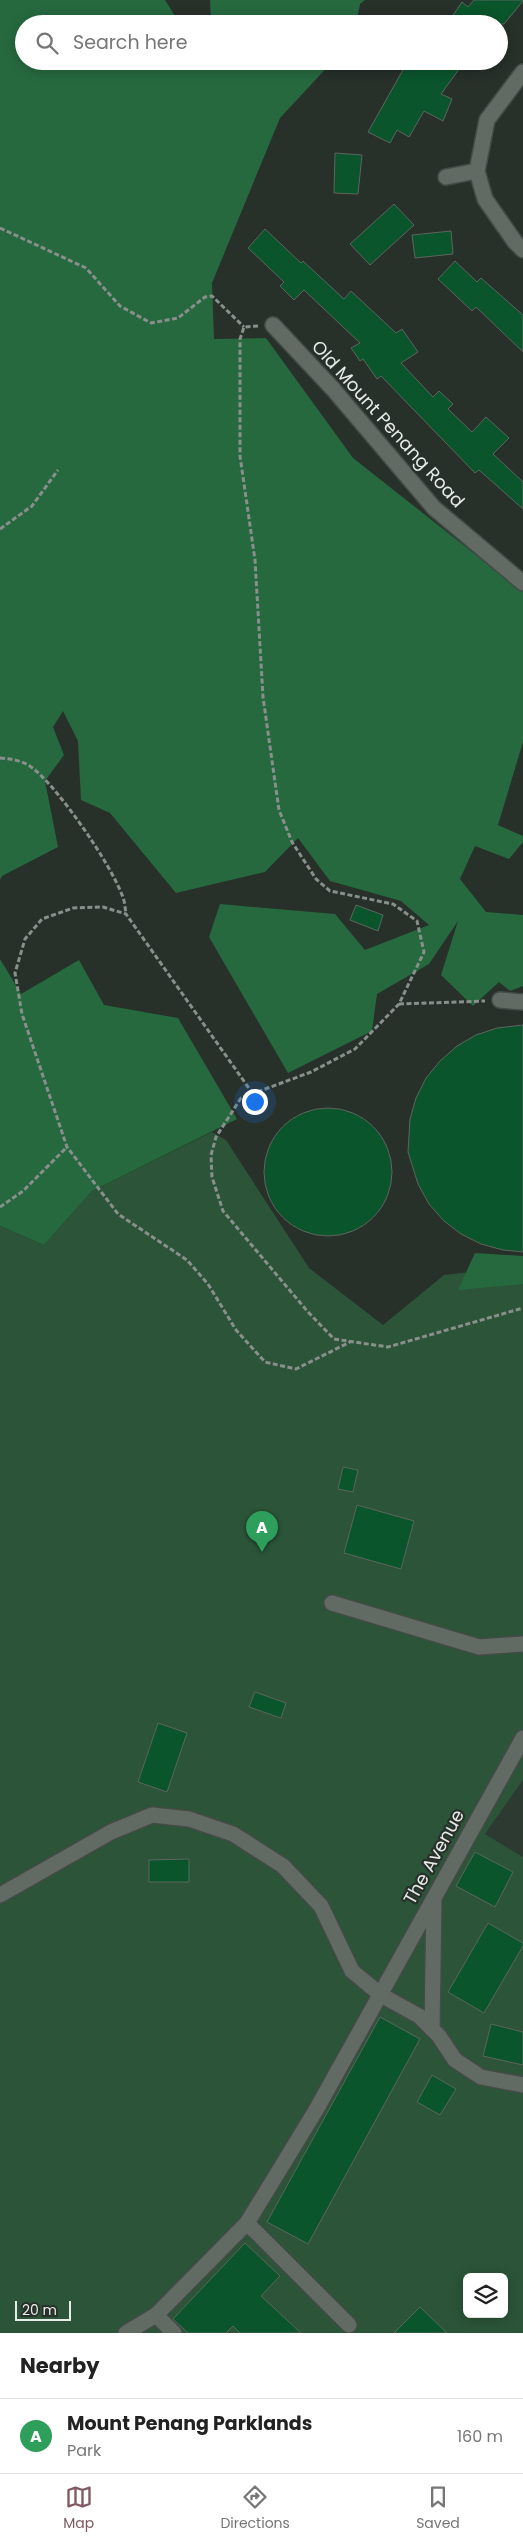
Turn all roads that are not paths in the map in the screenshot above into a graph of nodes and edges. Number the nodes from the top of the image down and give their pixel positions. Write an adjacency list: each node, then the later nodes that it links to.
1 (523, 72): 2 (street)
2 (477, 171): 3 (street); 4 (street)
3 (446, 177)
4 (523, 250)
5 (273, 325): 6 (street, Old Mount Penang Road)
6 (523, 583)
7 (500, 1000): 8 (street)
8 (523, 1002)
9 (332, 1603): 10 (street)
10 (523, 1644)
11 (523, 1738): 13 (street, The Avenue)
12 (0, 1895): 14 (street)
13 (434, 1896): 14 (street, The Avenue); 15 (street)
14 (380, 1995): 15 (street); 17 (street, The Avenue)
15 (432, 2029): 16 (street)
16 (523, 2085)
17 (247, 2223): 18 (street, The Avenue); 19 (street)
18 (156, 2315): 20 (street, The Avenue); 21 (street)
19 (349, 2325)
20 (126, 2333)
21 (174, 2333)

